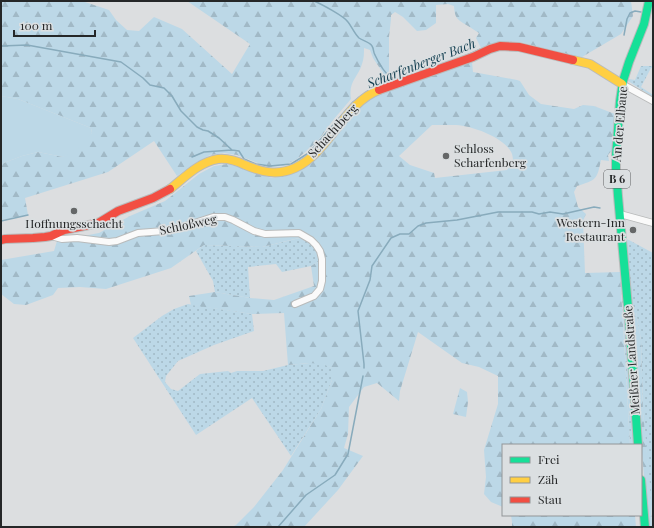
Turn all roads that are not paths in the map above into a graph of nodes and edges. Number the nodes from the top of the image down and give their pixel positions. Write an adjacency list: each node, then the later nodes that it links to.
1 (649, 1): 2 (street, An der Elbaue / B 6)
2 (623, 81): 3 (street); 4 (street, An der Elbaue / B 6); 6 (street, Schachtberg)
3 (653, 101)
4 (620, 214): 5 (street); 8 (street, An der Elbaue / B 6)
5 (653, 223)
6 (51, 236): 7 (street, Schachtberg); 9 (street, Schloßweg)
7 (1, 240)
8 (625, 274): 10 (street, Meißner Landstraße / B 6)
9 (295, 304)
10 (638, 444)
11 (642, 492): 12 (street)
12 (645, 527)

